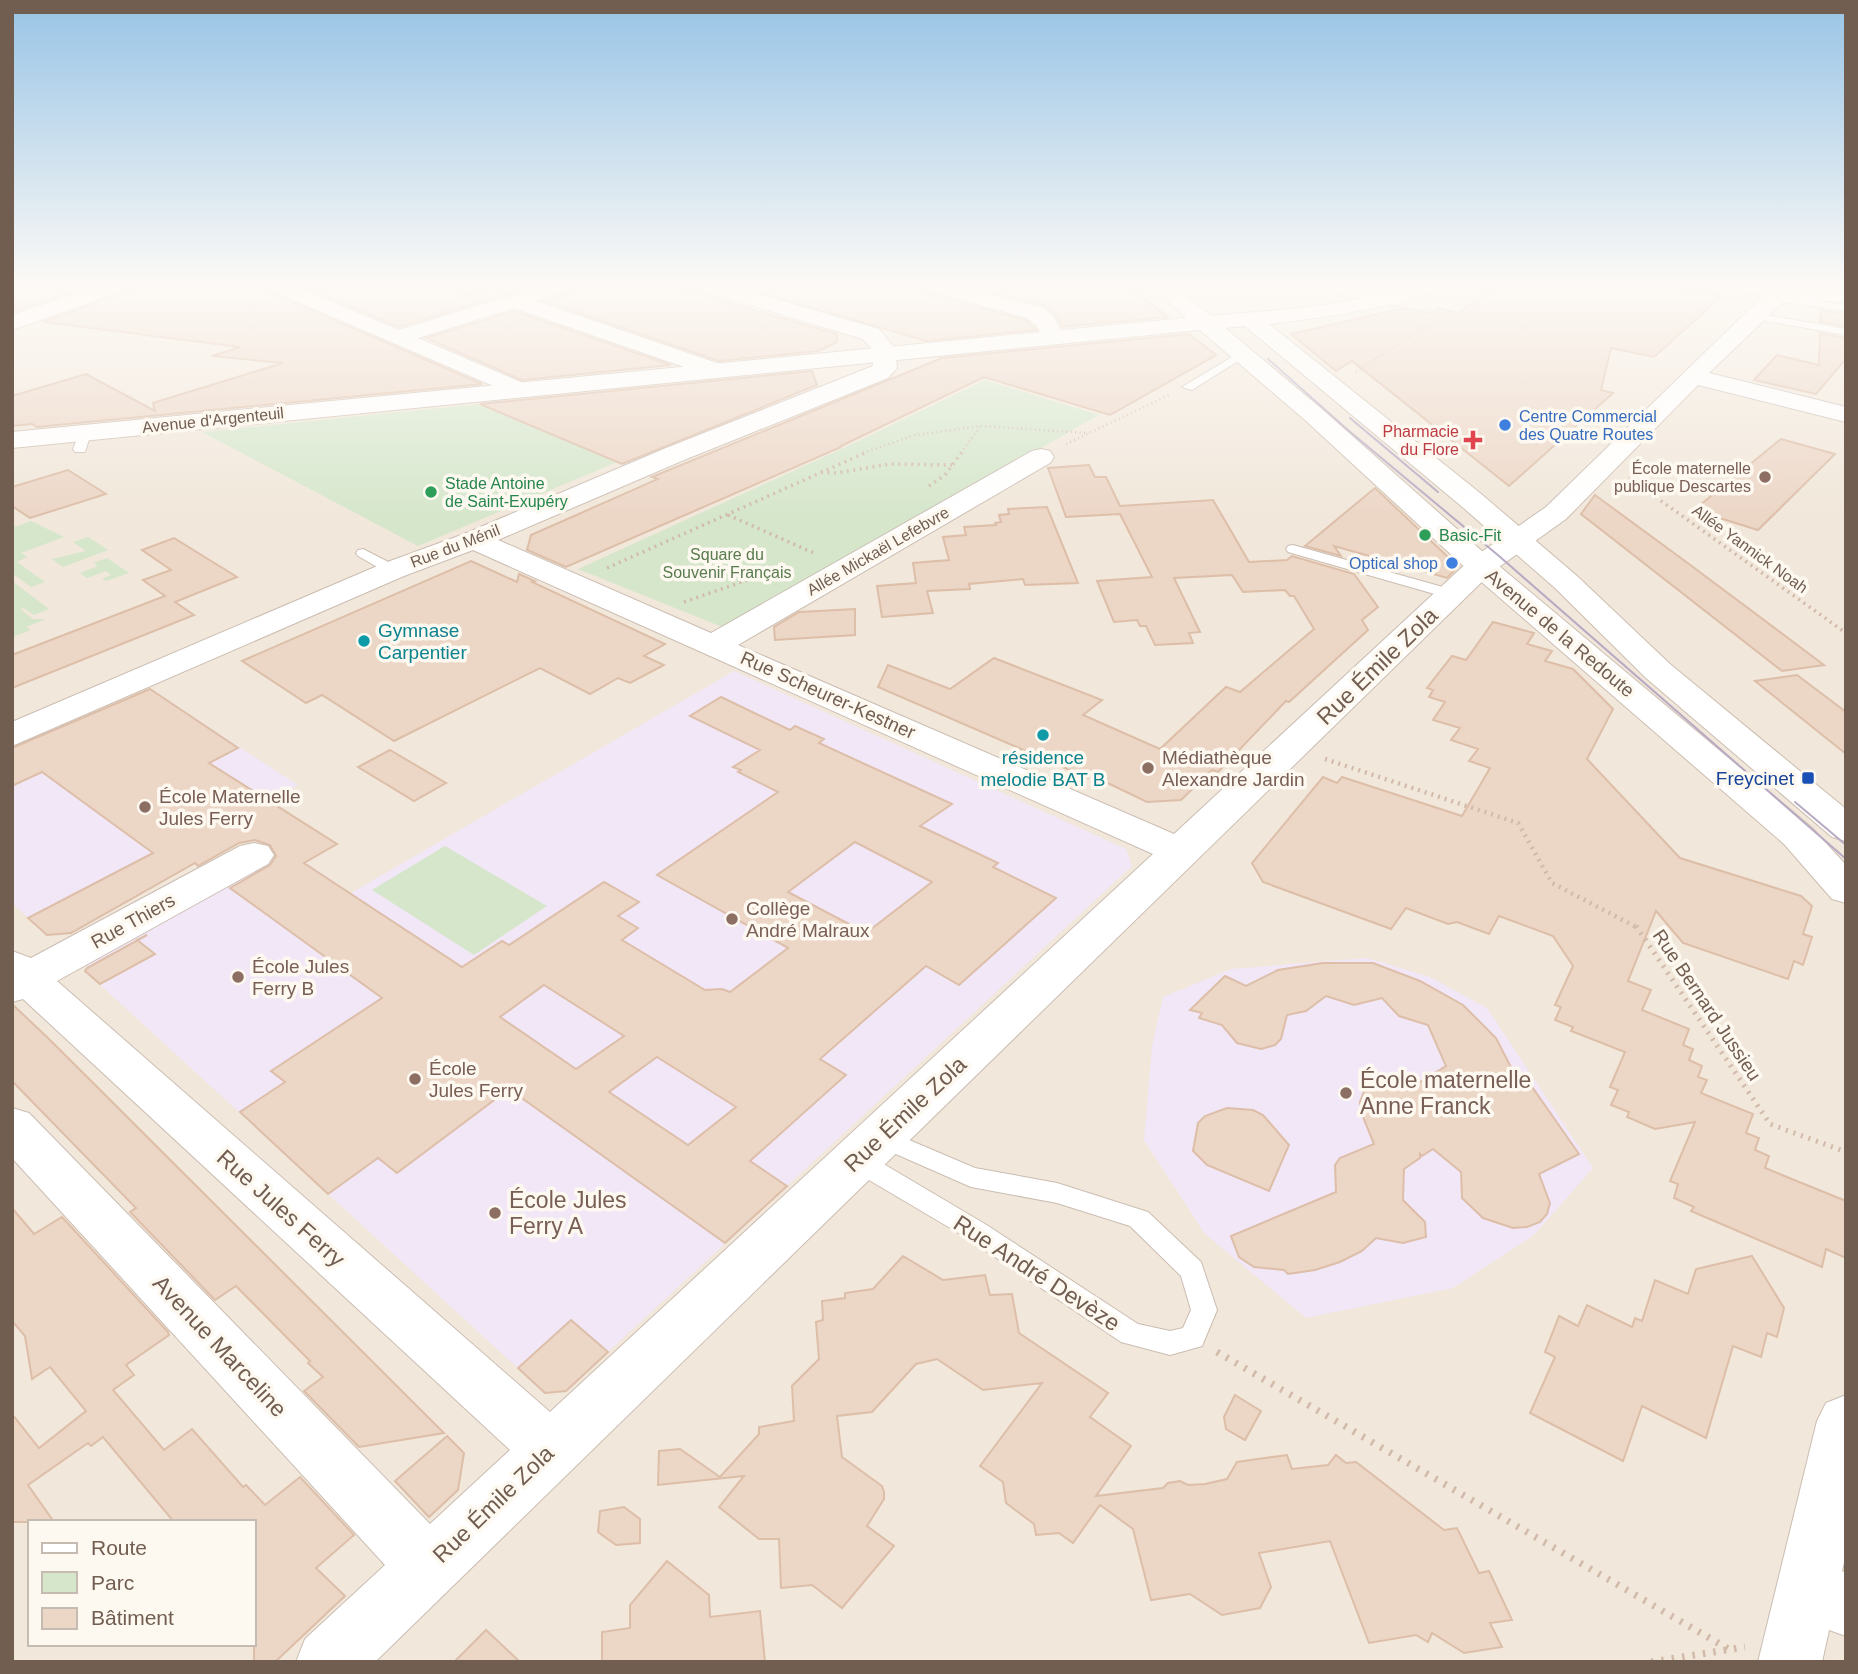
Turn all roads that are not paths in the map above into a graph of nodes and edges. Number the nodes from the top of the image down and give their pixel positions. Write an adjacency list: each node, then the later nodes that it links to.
1 (455, 363): 12 (street)
2 (695, 363): 9 (street)
3 (784, 363): 9 (street, Avenue d'Argenteuil)
4 (885, 363): 16 (street, Rue du Ménil)
5 (1227, 363): 11 (lane)
6 (1252, 363): 19 (street, Avenue de la Redoute)
7 (1302, 363): 19 (street, Avenue de la Redoute)
8 (1706, 363): 10 (street, Rue Émile Zola)
9 (715, 370): 12 (street, Avenue d'Argenteuil)
10 (1693, 376): 13 (street); 19 (street, Rue Émile Zola)
11 (1188, 387)
12 (519, 390): 14 (street, Avenue d'Argenteuil)
13 (1846, 415)
14 (12, 440)
15 (1041, 457): 21 (street, Allée Mickaël Lefebvre)
16 (474, 540): 20 (street, Rue du Ménil); 21 (street, Rue Scheurer-Kestner)
17 (1293, 549): 19 (lane)
18 (363, 552): 20 (lane)
19 (1484, 567): 23 (street, Avenue de la Redoute); 24 (street, Rue Émile Zola); 26 (street, Avenue de la Redoute)
20 (393, 570): 22 (street, Rue du Ménil)
21 (714, 645): 24 (street, Rue Scheurer-Kestner)
22 (12, 735)
23 (1846, 829)
24 (1182, 851): 29 (street, Rue Émile Zola)
25 (254, 855): 27 (street, Rue Thiers)
26 (1846, 890)
27 (17, 977): 31 (street, Rue Jules Ferry)
28 (12, 1126): 32 (street, Avenue Marceline)
29 (869, 1148): 29 (lane, Rue André Devèze); 31 (street, Rue Émile Zola)
30 (1846, 1421): 33 (street)
31 (551, 1450): 32 (street, Rue Émile Zola)
32 (428, 1566): 34 (street, Rue Émile Zola)
33 (1809, 1623)
34 (328, 1662)

